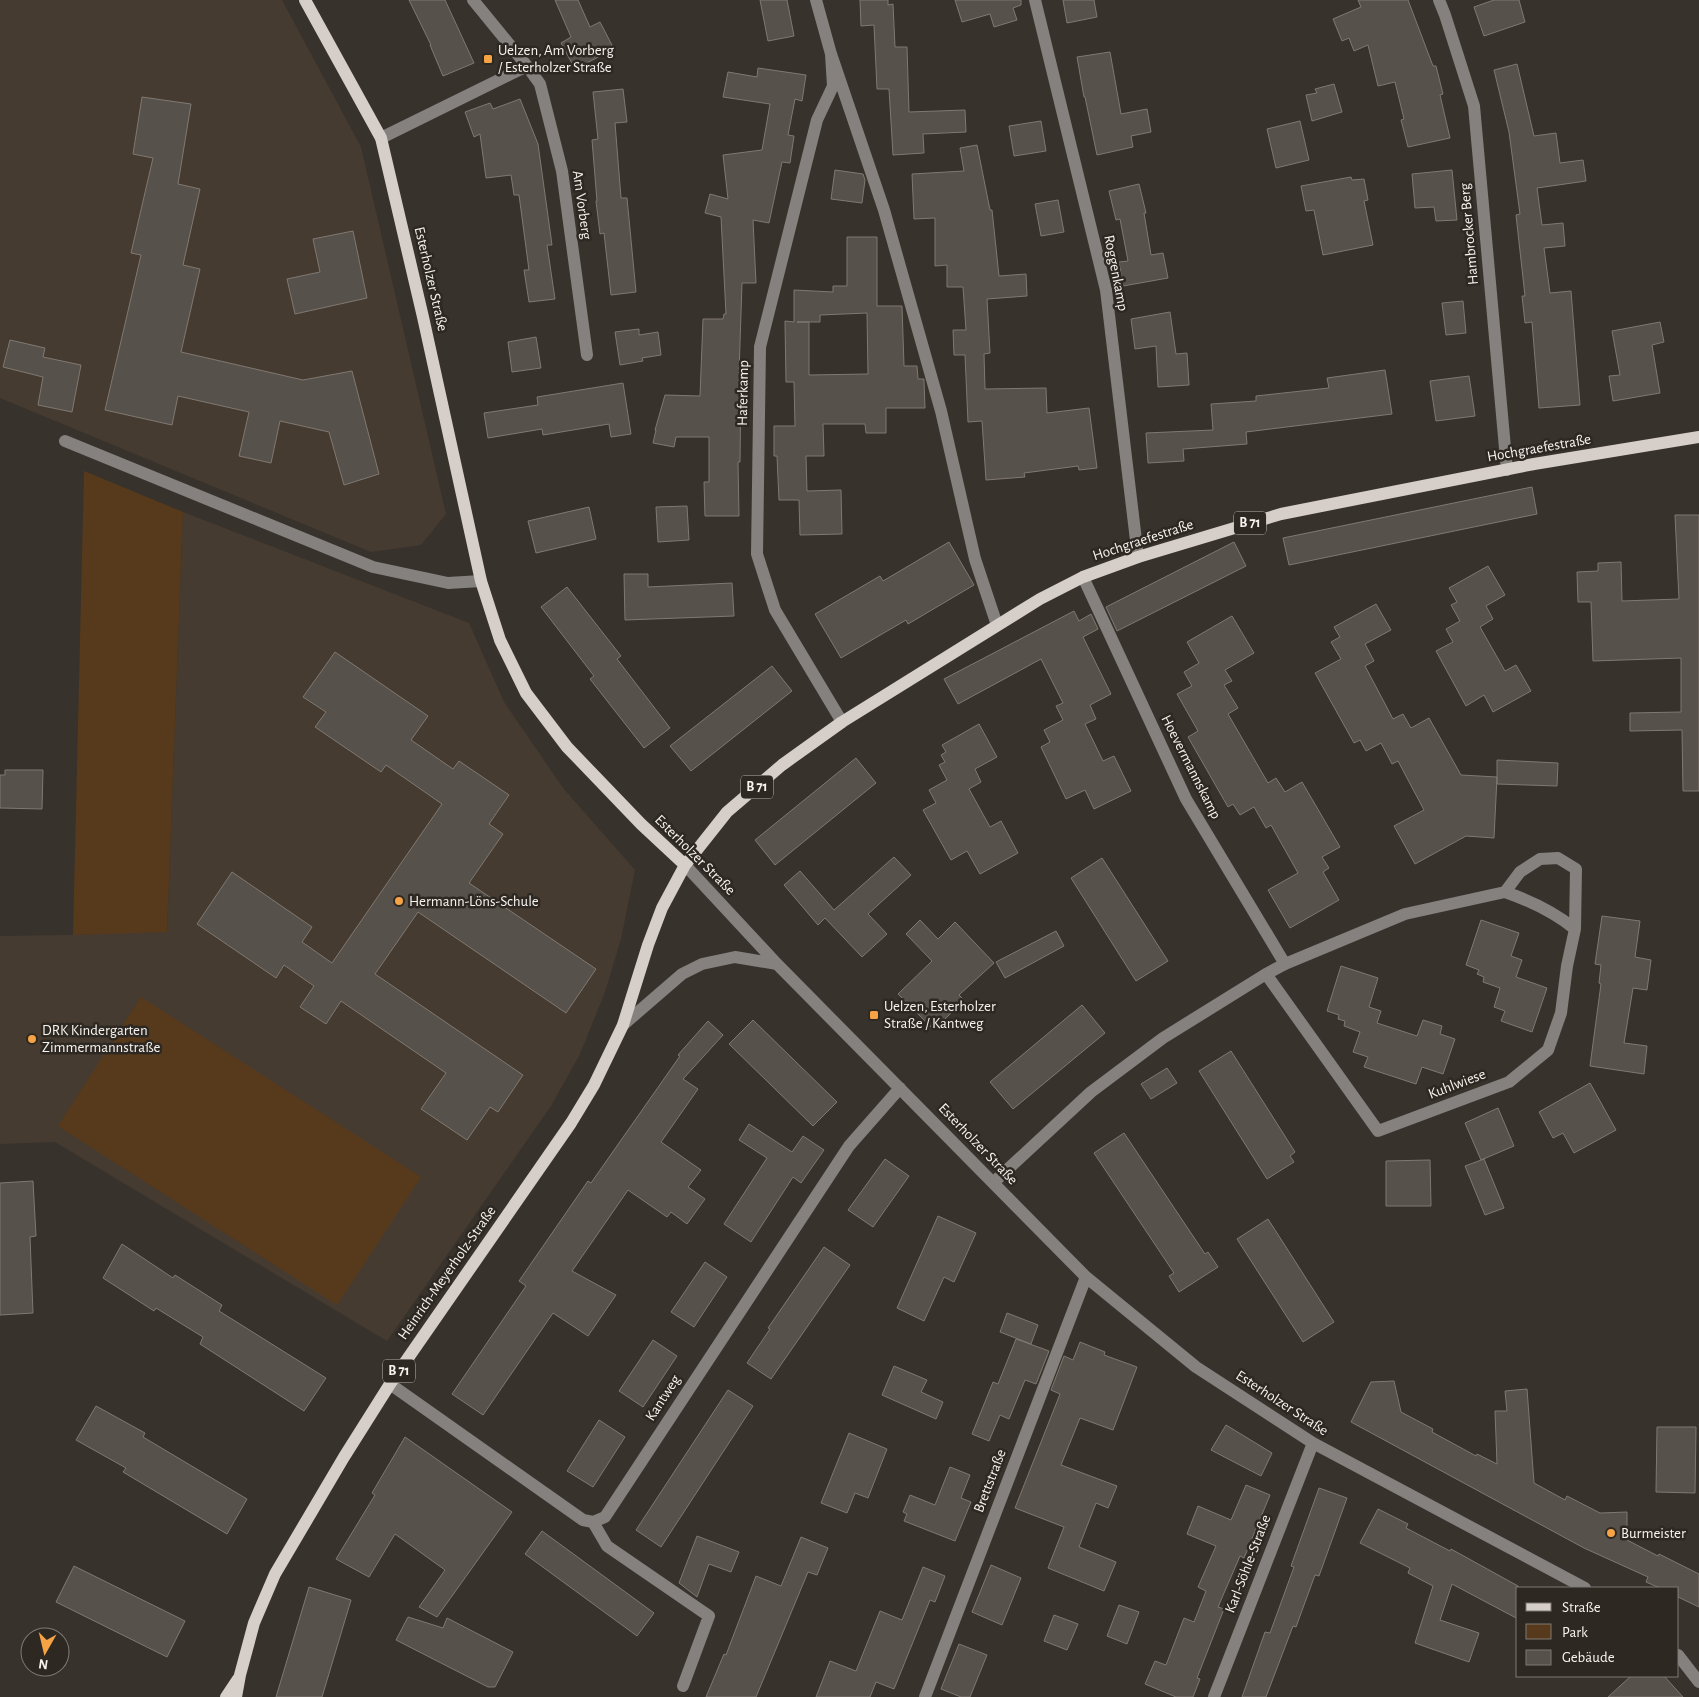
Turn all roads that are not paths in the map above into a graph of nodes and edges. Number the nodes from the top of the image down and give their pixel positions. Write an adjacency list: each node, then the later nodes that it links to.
1 (305, 0): 8 (main road, Esterholzer Straße)
2 (473, 0): 7 (street, Am Vorberg)
3 (816, 0): 6 (street, Haferkamp)
4 (1035, 0): 13 (street, Roggenkamp)
5 (1438, 0): 12 (street, Hambrocker Berg)
6 (831, 54): 16 (street, Haferkamp); 17 (street, Haferkamp)
7 (527, 66): 8 (street); 9 (street, Am Vorberg)
8 (381, 138): 15 (main road, Esterholzer Straße)
9 (587, 355)
10 (1699, 437): 12 (main road, Hochgraefestraße / B 71)
11 (65, 441): 15 (street)
12 (1507, 470): 13 (main road, Hochgraefestraße / B 71)
13 (1138, 557): 14 (main road, Hochgraefestraße / B 71)
14 (1083, 577): 16 (main road, Hochgraefestraße / B 71); 22 (street, Hoevermannskamp)
15 (481, 581): 18 (main road, Esterholzer Straße)
16 (997, 625): 17 (main road, Hochgraefestraße / B 71)
17 (842, 722): 18 (main road, Hochgraefestraße / B 71)
18 (685, 866): 21 (street, Esterholzer Straße); 24 (main road, Heinrich-Meyerholz-Straße / B 71)
19 (1506, 892): 20 (street); 20 (street, Kuhlwiese); 22 (street)
20 (1575, 928): 23 (street, Kuhlwiese)
21 (777, 964): 24 (street, B 71); 25 (street, Esterholzer Straße)
22 (1284, 964): 23 (street)
23 (1266, 974): 26 (street)
24 (623, 1025): 28 (main road, Heinrich-Meyerholz-Straße / B 71)
25 (900, 1088): 26 (street, Esterholzer Straße); 30 (street, Kantweg)
26 (993, 1183): 27 (street, Esterholzer Straße)
27 (1086, 1277): 29 (street, Esterholzer Straße); 38 (street, Brettstraße)
28 (390, 1384): 30 (street); 33 (main road, Heinrich-Meyerholz-Straße / B 71)
29 (1313, 1443): 31 (street, Esterholzer Straße); 39 (street, Karl-Söhle-Straße)
30 (593, 1522): 35 (street)
31 (1583, 1587)
32 (1679, 1657): 34 (street)
33 (240, 1675): 36 (main road); 37 (main road, Heinrich-Meyerholz-Straße / B 71)
34 (1699, 1682)
35 (682, 1686)
36 (226, 1697)
37 (236, 1697)
38 (925, 1697)
39 (1214, 1697)

